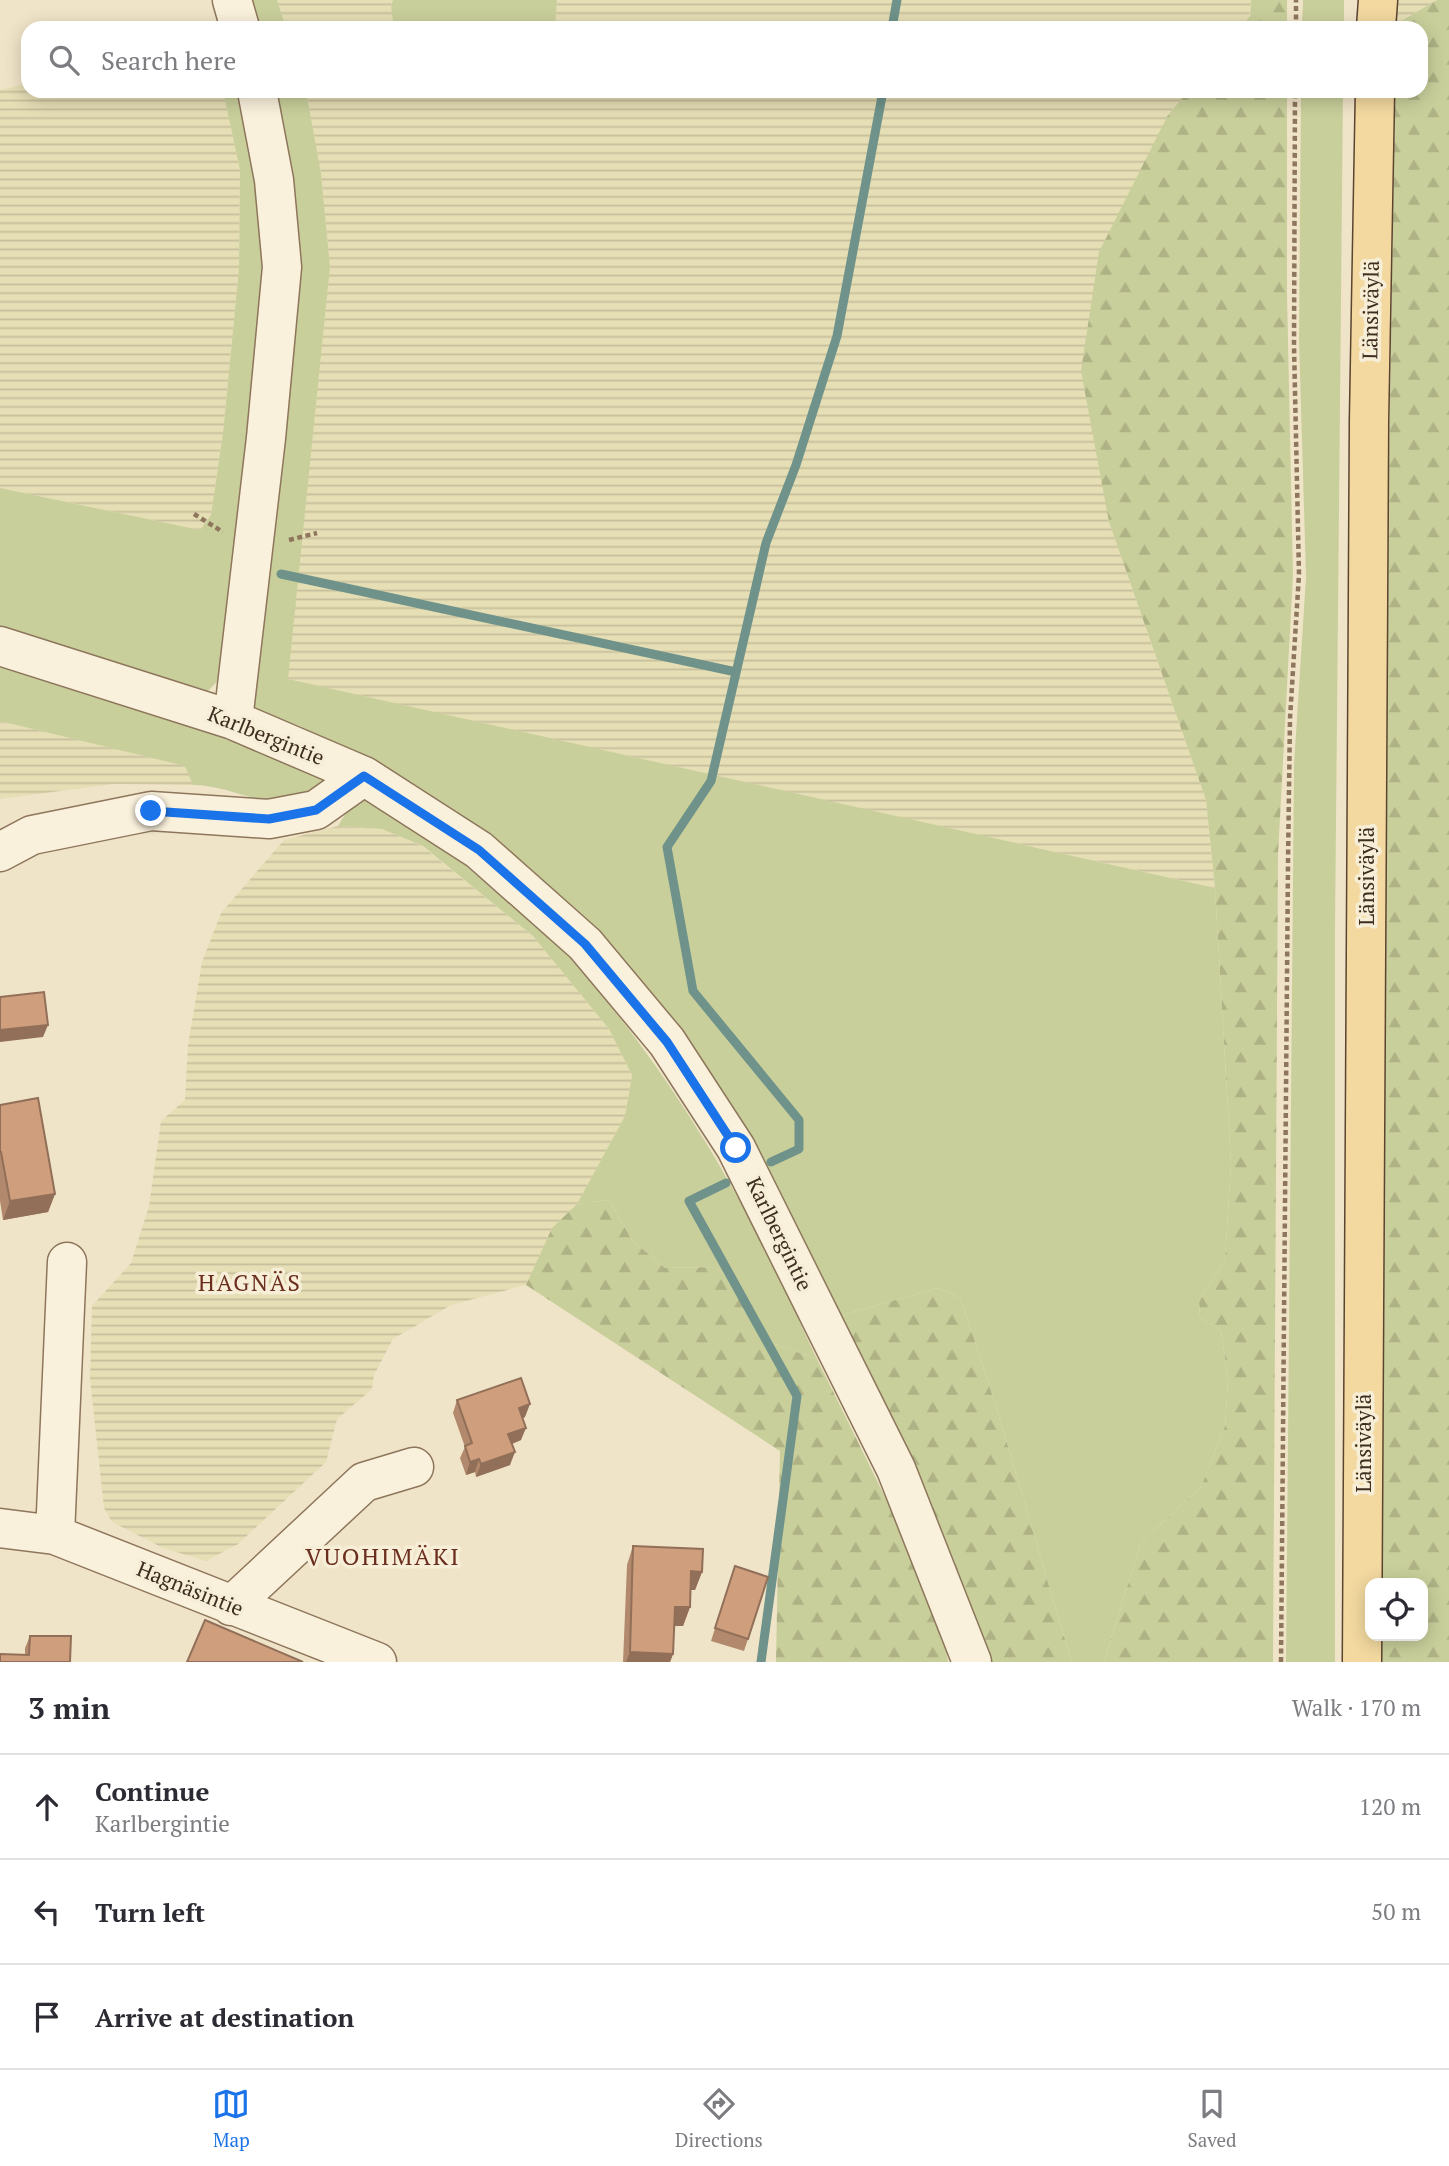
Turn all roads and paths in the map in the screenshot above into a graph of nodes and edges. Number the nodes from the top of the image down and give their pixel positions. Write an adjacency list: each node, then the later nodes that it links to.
1 (232, 0): 4 (street)
2 (1297, 0): 5 (path)
3 (1378, 0): 6 (main road)
4 (238, 21)
5 (1296, 21)
6 (1376, 21)
7 (258, 98): 11 (street)
8 (1294, 98): 21 (path)
9 (1375, 98): 22 (main road, Länsiväylä)
10 (0, 646): 11 (street, Karlbergintie)
11 (233, 720): 12 (street, Karlbergintie)
12 (364, 776): 13 (street); 20 (street, Karlbergintie)
13 (0, 852)
14 (67, 1262): 17 (street)
15 (414, 1467): 18 (street)
16 (0, 1528): 17 (street, Hagnäsintie)
17 (55, 1535): 18 (street, Hagnäsintie)
18 (231, 1606): 19 (street, Hagnäsintie)
19 (376, 1662)
20 (972, 1662)
21 (1281, 1662)
22 (1362, 1662)

